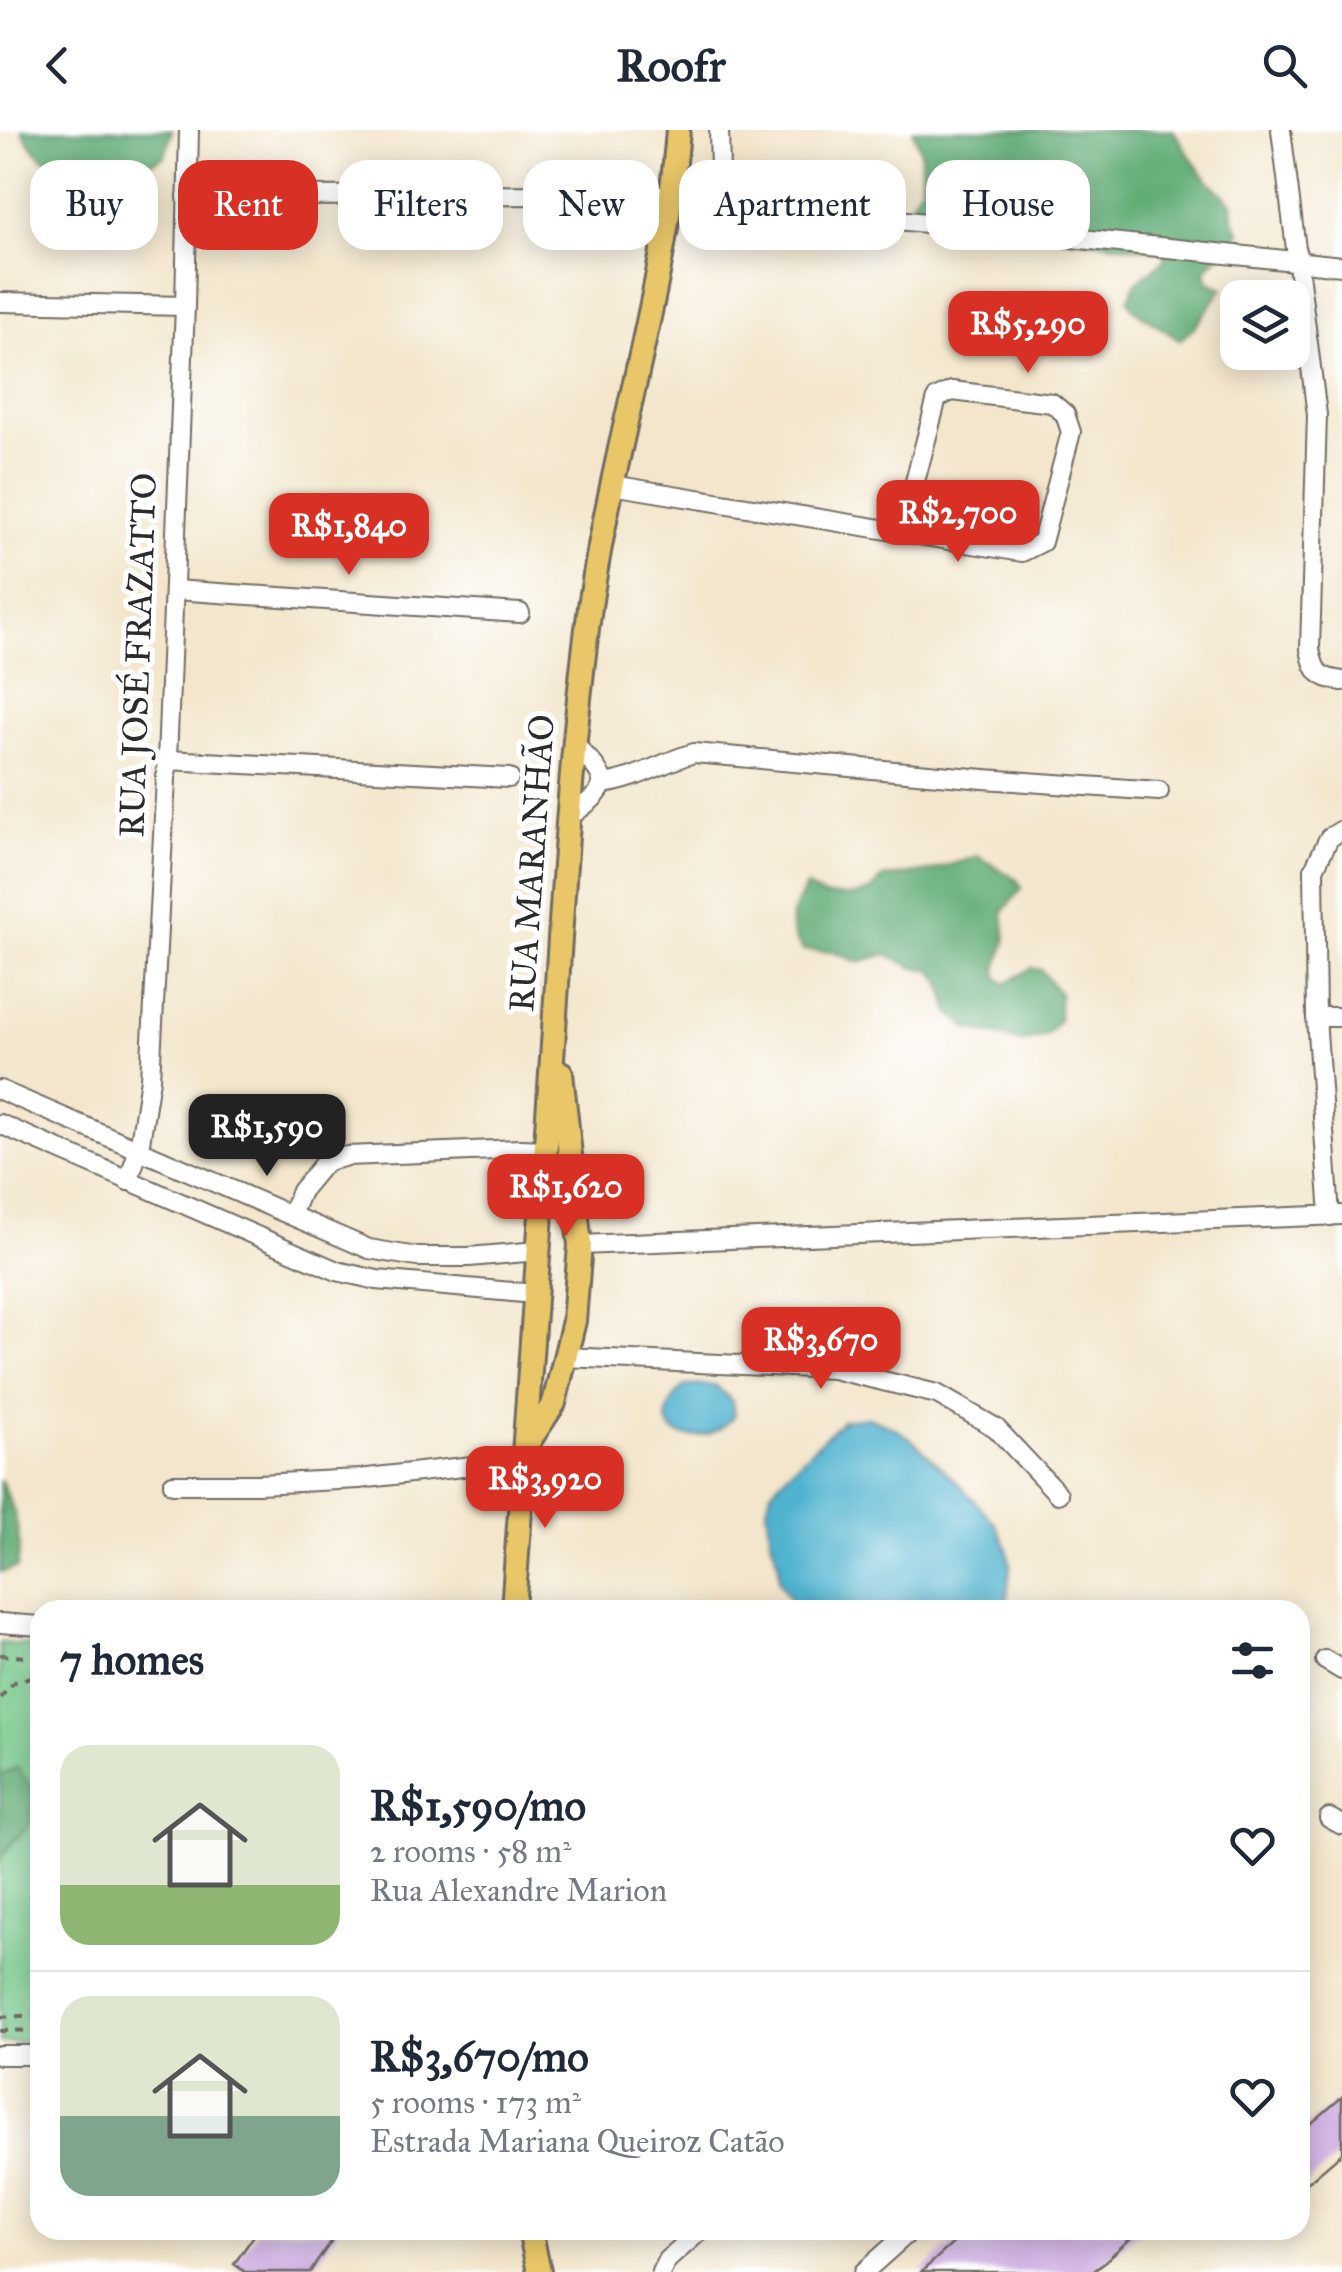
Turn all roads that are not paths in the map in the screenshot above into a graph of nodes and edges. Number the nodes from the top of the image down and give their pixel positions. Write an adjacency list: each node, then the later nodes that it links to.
1 (188, 130): 5 (street, RUA JOSÉ FRAZATTO)
2 (678, 130): 7 (main road, RUA MARANHÃO)
3 (719, 130): 9 (street)
4 (1282, 130): 9 (street)
5 (188, 160)
6 (318, 196): 7 (street)
7 (672, 196): 13 (main road, RUA MARANHÃO)
8 (186, 250): 12 (street, RUA JOSÉ FRAZATTO)
9 (1299, 261): 10 (street); 17 (street)
10 (1342, 266)
11 (0, 302): 12 (street)
12 (185, 306): 15 (street, RUA JOSÉ FRAZATTO)
13 (612, 485): 14 (street); 18 (main road, RUA MARANHÃO)
14 (902, 531): 14 (street)
15 (174, 590): 16 (street); 19 (street, RUA JOSÉ FRAZATTO)
16 (520, 613)
17 (1342, 682)
18 (574, 745): 21 (street); 23 (main road, RUA MARANHÃO)
19 (167, 760): 20 (street); 30 (street, RUA JOSÉ FRAZATTO)
20 (508, 778)
21 (602, 784): 22 (street); 23 (street)
22 (1159, 791)
23 (569, 818): 27 (main road, RUA MARANHÃO)
24 (1342, 830): 25 (street)
25 (1316, 1017): 26 (street); 34 (street)
26 (1342, 1017)
27 (554, 1025): 31 (main road, RUA MARANHÃO); 35 (main road)
28 (0, 1090): 30 (street)
29 (0, 1124): 32 (street)
30 (140, 1149): 32 (street, RUA JOSÉ FRAZATTO); 33 (street)
31 (546, 1150): 33 (street); 36 (main road, RUA MARANHÃO)
32 (128, 1181): 38 (street)
33 (291, 1215): 36 (street)
34 (1336, 1216): 35 (street)
35 (580, 1245): 36 (main road); 37 (main road)
36 (538, 1250): 38 (main road, RUA MARANHÃO)
37 (576, 1290): 38 (main road); 39 (main road)
38 (535, 1294): 40 (main road, RUA MARANHÃO)
39 (565, 1357): 40 (main road); 42 (street)
40 (524, 1455): 41 (street); 43 (main road, RUA MARANHÃO)
41 (173, 1484)
42 (1058, 1494)
43 (514, 1600)
44 (0, 1622): 45 (street)
45 (30, 1625)
46 (1325, 1660): 47 (street)
47 (1342, 1670)
48 (0, 2055): 49 (street)
49 (30, 2055)
50 (532, 2240): 53 (main road)
51 (690, 2240): 54 (street)
52 (899, 2240): 55 (street)
53 (539, 2272)
54 (661, 2272)
55 (864, 2272)

